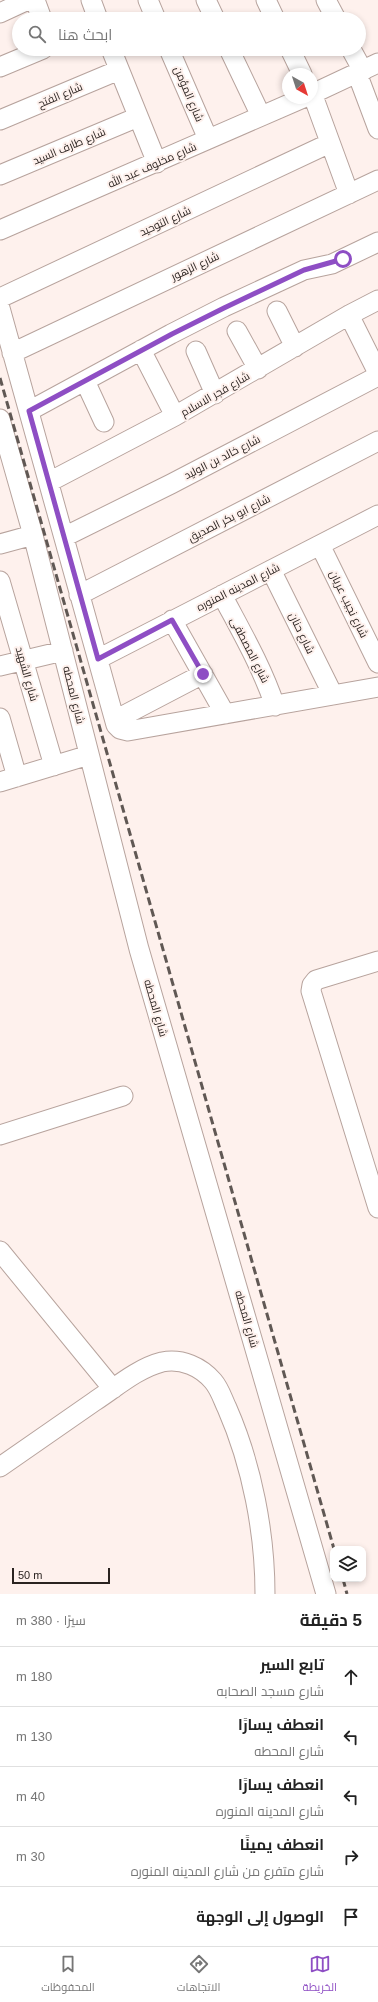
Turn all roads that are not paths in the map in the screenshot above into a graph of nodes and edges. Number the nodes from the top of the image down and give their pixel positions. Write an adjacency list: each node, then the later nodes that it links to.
1 (28, 0): 14 (street)
2 (35, 0): 8 (street)
3 (91, 0): 9 (street)
4 (148, 0): 10 (street)
5 (206, 0): 11 (street)
6 (266, 0): 12 (street)
7 (326, 0): 13 (street)
8 (39, 12)
9 (95, 12)
10 (153, 12)
11 (212, 12)
12 (272, 12)
13 (332, 12)
14 (0, 13)
15 (26, 56): 21 (street)
16 (114, 56): 24 (street)
17 (172, 56): 32 (street, شارع المؤمن)
18 (232, 56): 28 (street)
19 (293, 56): 22 (street)
20 (357, 56): 23 (street)
21 (0, 67)
22 (299, 68)
23 (366, 69): 25 (street); 31 (street)
24 (119, 70): 29 (street); 30 (street, شارع الفتح)
25 (318, 91)
26 (289, 104): 28 (street, شارع مخلوف عبد الله)
27 (316, 104): 33 (street)
28 (261, 116): 32 (street, شارع مخلوف عبد الله)
29 (138, 117): 34 (street); 35 (street, شارع طارف السيد)
30 (0, 120)
31 (378, 127)
32 (208, 139): 34 (street, شارع مخلوف عبد الله)
33 (330, 143): 37 (street); 40 (street, شارع التوحيد)
34 (157, 163): 38 (street, شارع مخلوف عبد الله)
35 (0, 175)
36 (378, 180): 37 (street, شارع الزهور)
37 (349, 194): 49 (street, شارع الزهور)
38 (0, 230)
39 (378, 242): 47 (street)
40 (0, 298)
41 (378, 300): 44 (street, شارع فجر الاسلام)
42 (0, 308): 49 (street)
43 (277, 311): 46 (street)
44 (349, 315): 46 (street, شارع فجر الاسلام); 51 (street)
45 (237, 331): 50 (street)
46 (295, 347): 50 (street, شارع فجر الاسلام)
47 (141, 350): 52 (street); 55 (street)
48 (196, 351): 53 (street)
49 (12, 353): 54 (street)
50 (258, 369): 53 (street, شارع فجر الاسلام)
51 (378, 374): 62 (street, شارع خالد بن الوليد)
52 (85, 381): 54 (street); 56 (street)
53 (215, 394): 55 (street, شارع فجر الاسلام)
54 (29, 411): 59 (street)
55 (175, 416): 59 (street, شارع فجر الاسلام)
56 (104, 422)
57 (1, 423): 61 (street, شارع المحطه)
58 (378, 441): 67 (street, شارع ابو بكر الصديق)
59 (49, 482): 62 (street)
60 (376, 522): 64 (street, شارع المدينه المنوره)
61 (33, 535): 63 (street); 70 (street, شارع المحطه)
62 (64, 537): 67 (street)
63 (0, 544)
64 (320, 545): 65 (street, شارع المدينه المنوره); 73 (street, شارع نجيب عريان)
65 (271, 570): 68 (street, شارع المدينه المنوره); 77 (street, شارع حنان)
66 (0, 581): 72 (street, شارع الشهيد)
67 (79, 595): 71 (street)
68 (222, 595): 69 (street, شارع المدينه المنوره); 78 (street, شارع المصطفى)
69 (172, 620): 71 (street, شارع المدينه المنوره); 75 (street)
70 (63, 651): 72 (street); 82 (street, شارع المحطه)
71 (98, 659): 81 (street)
72 (23, 660): 74 (street); 83 (street, شارع الشهيد)
73 (378, 663)
74 (0, 666)
75 (203, 674): 79 (street); 81 (street)
76 (378, 687): 77 (street)
77 (333, 695): 78 (street)
78 (275, 706): 79 (street)
79 (225, 714): 81 (street)
80 (0, 718): 84 (street)
81 (115, 720)
82 (89, 754): 83 (street); 93 (street, شارع المحطه)
83 (54, 766): 84 (street)
84 (8, 780)
85 (378, 961): 88 (street)
86 (123, 1096): 87 (street)
87 (0, 1135)
88 (377, 1204)
89 (0, 1251): 90 (street)
90 (113, 1389): 91 (street); 92 (street)
91 (0, 1467)
92 (265, 1594)
93 (326, 1594)

